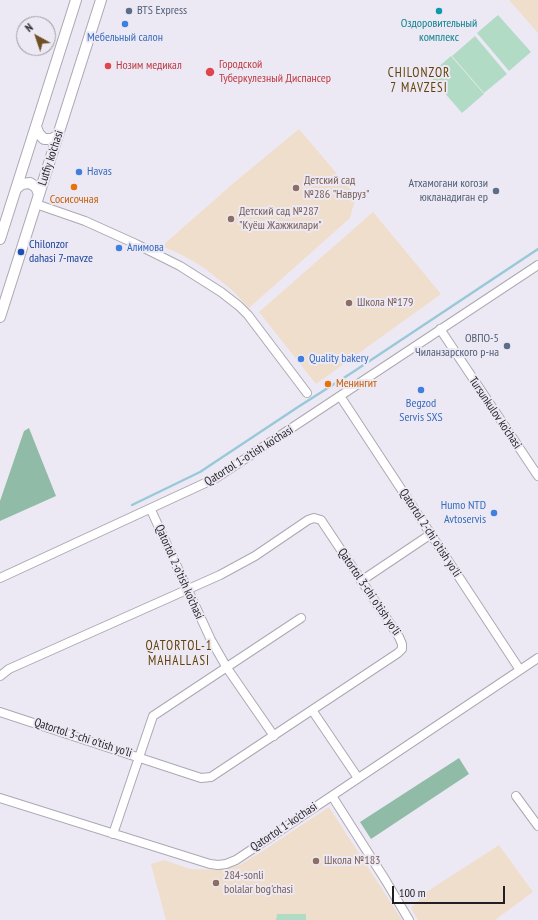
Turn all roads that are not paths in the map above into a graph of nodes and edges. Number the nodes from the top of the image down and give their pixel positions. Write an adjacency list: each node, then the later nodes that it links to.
1 (76, 0): 3 (main road, Lutfiy ko'chasi)
2 (101, 0): 4 (main road, Lutfiy ko'chasi)
3 (36, 127): 4 (main road); 5 (main road, Lutfiy ko'chasi)
4 (58, 135): 6 (main road, Lutfiy ko'chasi)
5 (16, 189): 6 (main road); 7 (main road, Lutfiy ko'chasi)
6 (37, 199): 9 (main road, Lutfiy ko'chasi); 11 (street)
7 (0, 239)
8 (538, 265): 10 (street, Qatortol 1-o'tish ko'chasi)
9 (0, 316)
10 (440, 329): 12 (street, Qatortol 1-o'tish ko'chasi); 13 (street, Tursunkulov ko'chasi)
11 (307, 393)
12 (340, 396): 14 (street, Qatortol 1-o'tish ko'chasi); 15 (street, Qatortol 2-chi o'tish yo'li)
13 (538, 476)
14 (151, 510): 16 (street, Qatortol 1-o'tish ko'chasi); 18 (street, Qatortol 2-o'tish ko'chasi)
15 (430, 534): 17 (street); 22 (street, Qatortol 2-chi o'tish yo'li)
16 (0, 578)
17 (361, 581): 18 (street, Qatortol 3-chi o'tish yo'li); 24 (street, Qatortol 3-chi o'tish yo'li)
18 (187, 590): 21 (street, Qatortol 2-o'tish ko'chasi); 23 (street, Qatortol 3-chi o'tish yo'li)
19 (302, 618): 21 (street)
20 (538, 658): 22 (street, Qatortol 1-ko'chasi)
21 (227, 668): 26 (street, Qatortol 2-o'tish ko'chasi); 27 (street)
22 (520, 670): 28 (street, Qatortol 1-ko'chasi)
23 (0, 676)
24 (312, 710): 26 (street, Qatortol 3-chi o'tish yo'li); 28 (street)
25 (0, 712): 27 (street, Qatortol 3-chi o'tish yo'li)
26 (274, 736): 27 (street, Qatortol 3-chi o'tish yo'li)
27 (139, 756): 33 (street)
28 (358, 778): 29 (street, Qatortol 1-ko'chasi)
29 (332, 796): 33 (street, Qatortol 1-ko'chasi); 34 (street)
30 (516, 796): 32 (street)
31 (0, 798): 33 (street, Qatortol 1-ko'chasi)
32 (538, 826)
33 (113, 834)
34 (409, 920)

